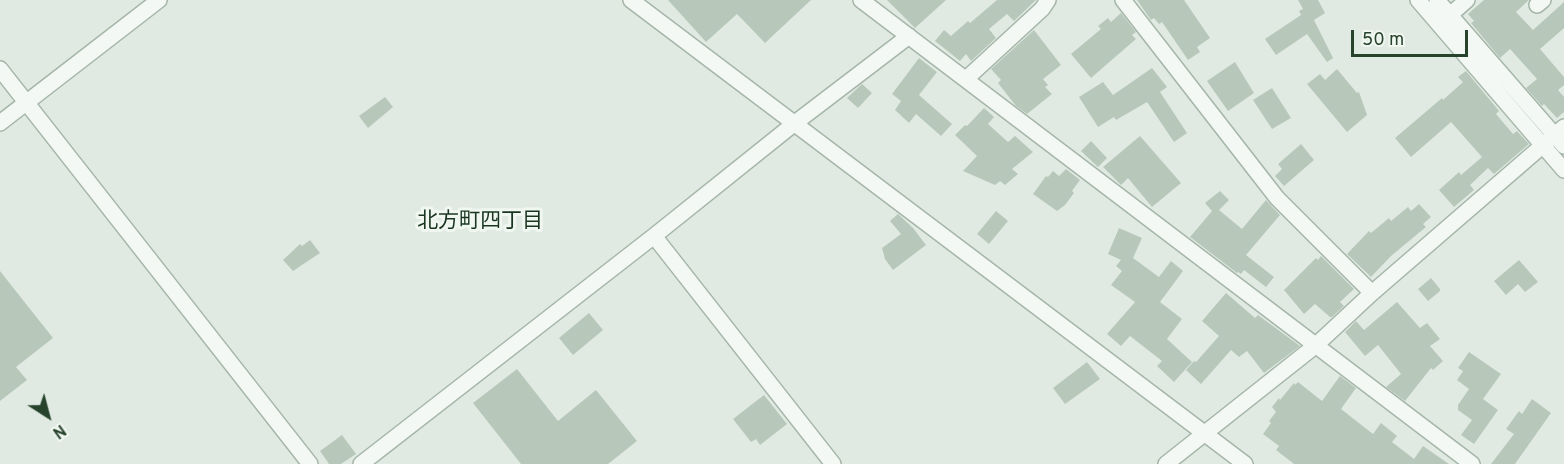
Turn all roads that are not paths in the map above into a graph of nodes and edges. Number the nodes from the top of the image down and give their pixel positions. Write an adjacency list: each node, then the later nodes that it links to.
1 (159, 0): 13 (street)
2 (631, 0): 15 (street)
3 (861, 0): 10 (street)
4 (1048, 0): 12 (street)
5 (1123, 0): 20 (street)
6 (1418, 0): 17 (street)
7 (1437, 0): 9 (street)
8 (1467, 0): 9 (street)
9 (1450, 15): 16 (street)
10 (909, 36): 12 (street); 15 (street)
11 (0, 69): 13 (street)
12 (966, 78): 21 (street)
13 (26, 103): 14 (street); 23 (street)
14 (0, 123)
15 (795, 123): 19 (street); 22 (street)
16 (1561, 136): 17 (street)
17 (1543, 146): 18 (street); 20 (street)
18 (1564, 170)
19 (654, 236): 24 (street); 25 (street)
20 (1372, 293): 21 (street)
21 (1315, 346): 22 (street); 28 (street)
22 (1205, 434): 26 (street); 27 (street)
23 (310, 464)
24 (361, 464)
25 (833, 464)
26 (1166, 464)
27 (1245, 464)
28 (1472, 464)

